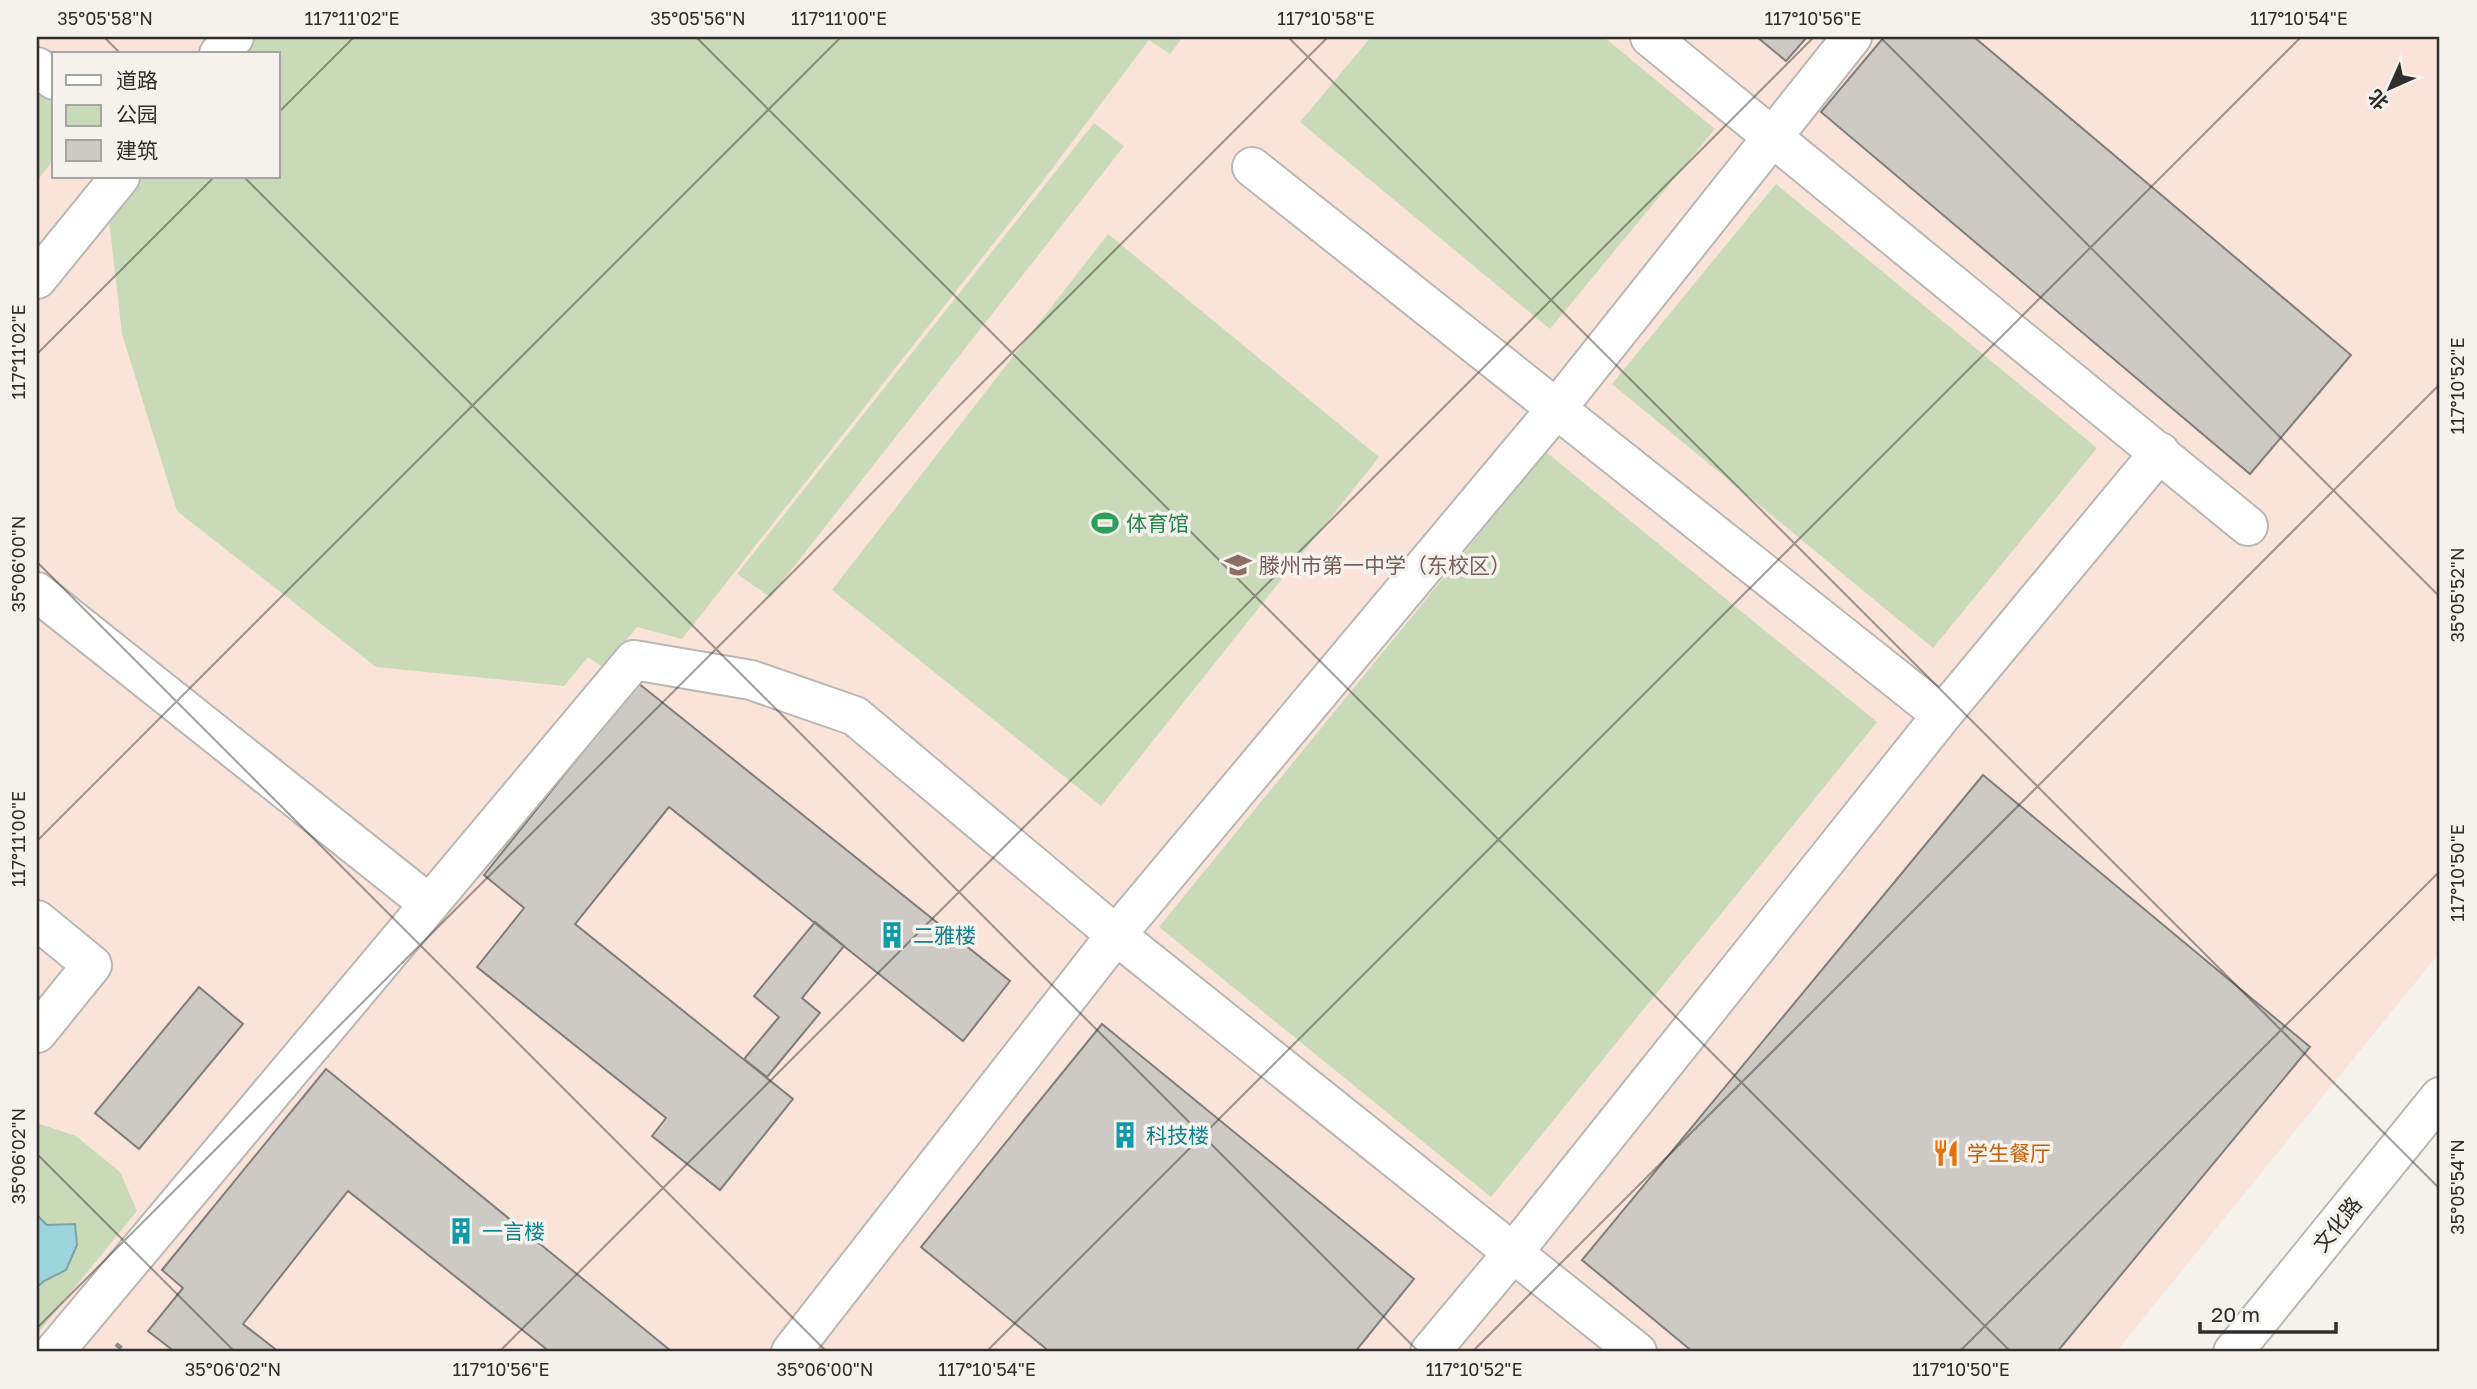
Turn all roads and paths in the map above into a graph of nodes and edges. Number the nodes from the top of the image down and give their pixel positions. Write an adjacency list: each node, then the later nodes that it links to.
1 (234, 37): 4 (street)
2 (1650, 37): 7 (street)
3 (1852, 37): 7 (street)
4 (221, 52)
5 (37, 67): 6 (street)
6 (52, 78)
7 (1773, 136): 11 (street); 12 (street)
8 (1252, 166): 11 (street)
9 (119, 178): 10 (street)
10 (37, 279)
11 (1557, 408): 15 (street); 18 (street)
12 (2160, 452): 13 (street); 15 (street)
13 (2248, 526)
14 (37, 592): 16 (street)
15 (1942, 715): 21 (street)
16 (429, 904): 18 (street); 22 (street)
17 (37, 920): 19 (street)
18 (1116, 935): 21 (street); 23 (street)
19 (37, 1033)
20 (2440, 1097): 26 (street, 文化路)
21 (1512, 1254): 24 (street); 25 (street)
22 (54, 1352)
23 (791, 1352)
24 (1430, 1352)
25 (1637, 1352)
26 (2233, 1352)

